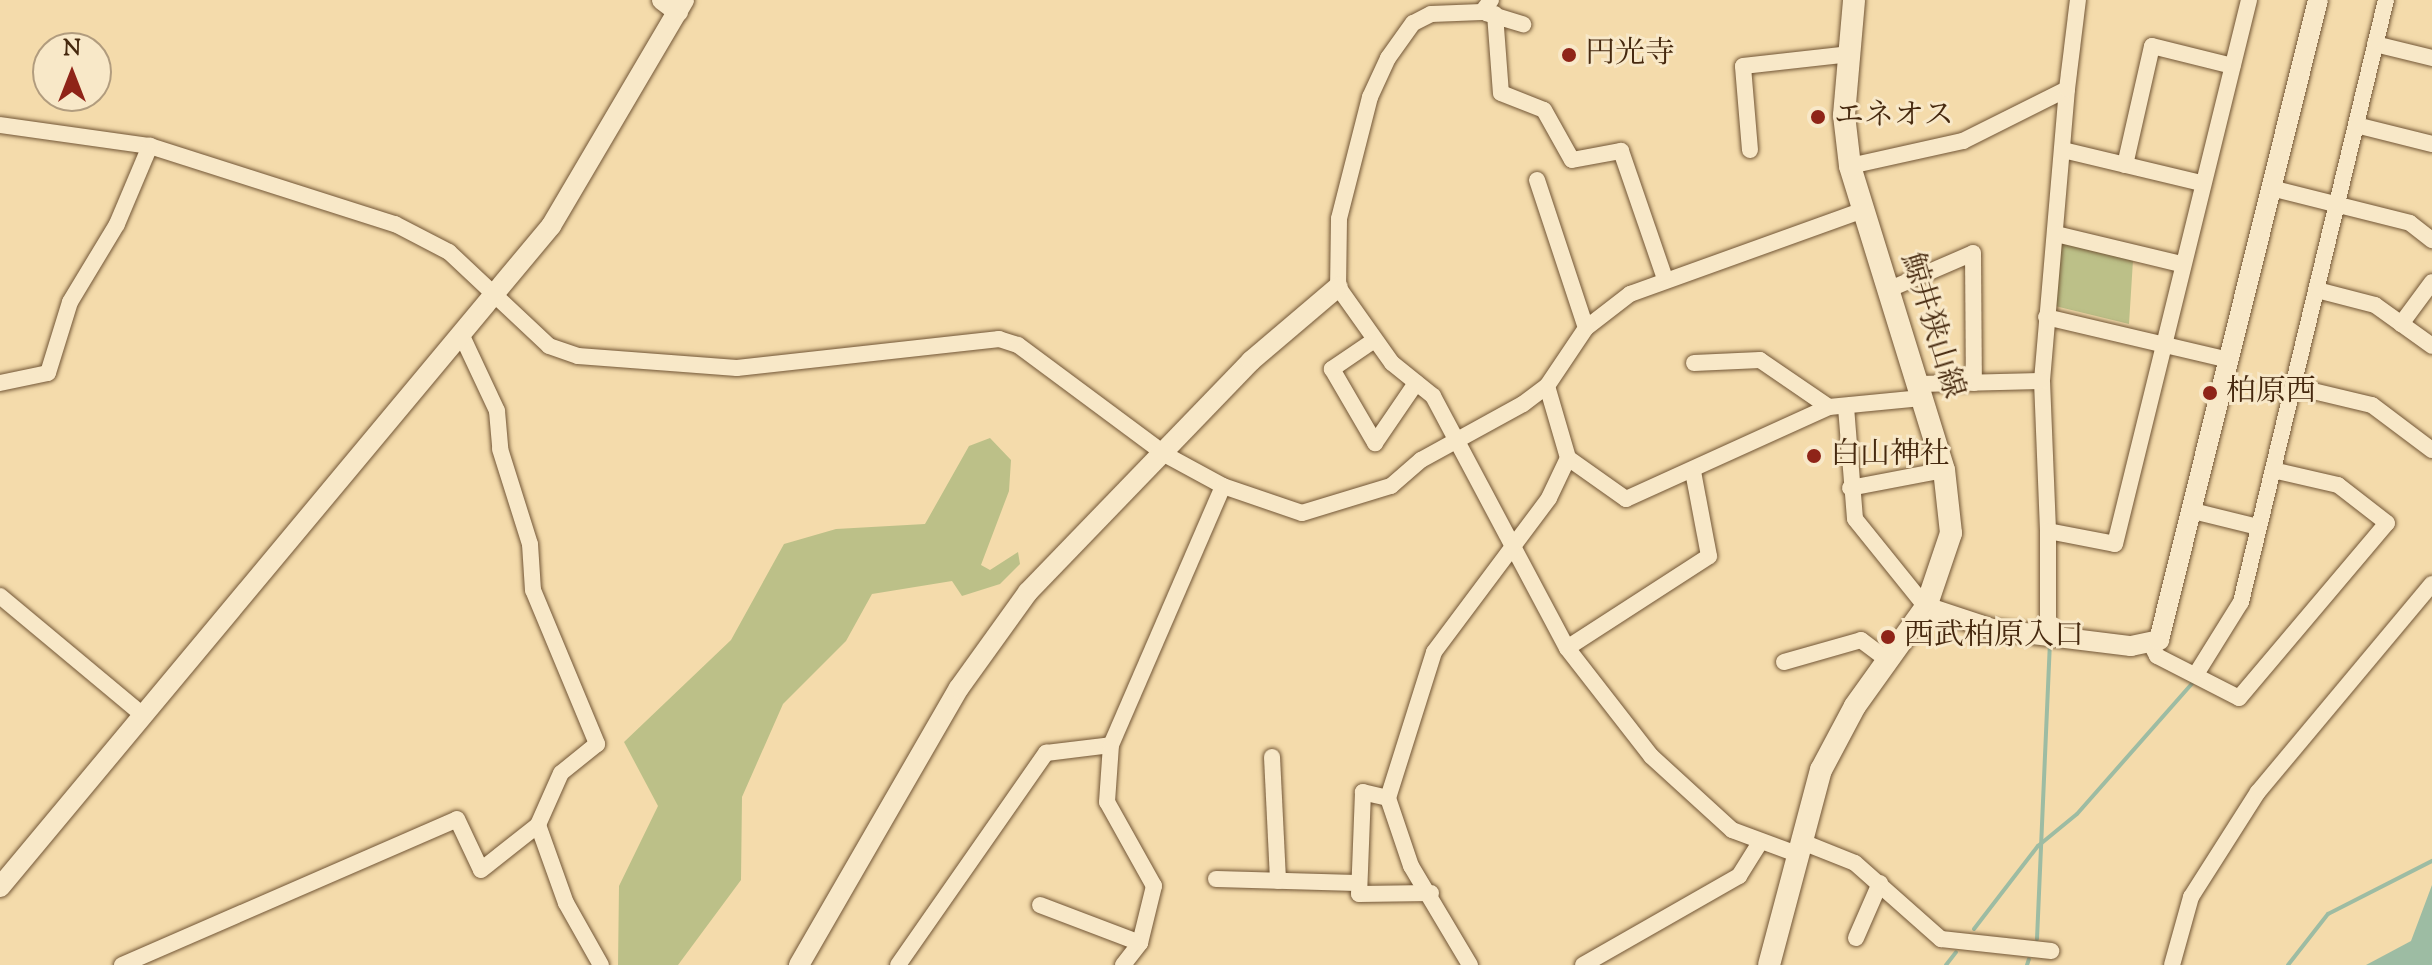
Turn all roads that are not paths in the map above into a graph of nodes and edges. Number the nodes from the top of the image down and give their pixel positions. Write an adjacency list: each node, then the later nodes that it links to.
1 (1854, 0): 10 (main road, 鯨井狭山線)
2 (2078, 0): 13 (street)
3 (2249, 0): 12 (street)
4 (2318, 0): 24 (street)
5 (2386, 0): 9 (street)
6 (675, 4): 35 (street)
7 (1489, 9): 8 (street); 30 (street); 32 (street)
8 (1523, 24)
9 (2375, 44): 11 (street); 15 (street)
10 (1850, 54): 18 (street); 21 (main road, 鯨井狭山線)
11 (2432, 58)
12 (2233, 66): 20 (street); 23 (street)
13 (2067, 89): 19 (street); 21 (street)
14 (0, 125): 17 (street)
15 (2356, 125): 16 (street); 25 (street)
16 (2432, 144)
17 (150, 146): 35 (street); 46 (street)
18 (1750, 150)
19 (2063, 150): 20 (street); 27 (street)
20 (2125, 165): 23 (street)
21 (1850, 166): 26 (main road, 鯨井狭山線)
22 (1537, 180): 38 (street)
23 (2201, 183): 29 (street)
24 (2271, 188): 25 (street); 43 (street)
25 (2337, 205): 28 (street); 34 (street)
26 (1863, 210): 30 (street); 33 (main road, 鯨井狭山線)
27 (2056, 234): 29 (street); 36 (street)
28 (2432, 240)
29 (2181, 264): 41 (street)
30 (1665, 279): 38 (street)
31 (2432, 282): 37 (street)
32 (1338, 287): 40 (street); 55 (street)
33 (1890, 289): 48 (street); 51 (main road, 鯨井狭山線)
34 (2317, 290): 37 (street); 50 (street)
35 (494, 296): 39 (street); 55 (street)
36 (2046, 317): 41 (street); 45 (street)
37 (2401, 324): 42 (street)
38 (1586, 328): 49 (street)
39 (461, 334): 75 (street); 79 (street)
40 (1373, 341): 47 (street); 47 (street)
41 (2162, 344): 43 (street); 64 (street)
42 (2432, 346)
43 (2229, 360): 62 (street)
44 (1694, 363): 52 (street)
45 (2042, 381): 48 (street); 64 (street)
46 (0, 383)
47 (1416, 383): 53 (street)
48 (1974, 383): 51 (street)
49 (1547, 386): 53 (street); 56 (street)
50 (2292, 386): 54 (street); 58 (street)
51 (1920, 391): 52 (street); 57 (main road, 鯨井狭山線)
52 (1838, 407): 59 (street); 61 (street)
53 (1454, 439): 60 (street); 65 (street)
54 (2432, 450)
55 (1166, 455): 60 (street); 94 (street)
56 (1568, 458): 59 (street); 65 (street)
57 (1944, 470): 61 (street); 68 (main road, 鯨井狭山線)
58 (2273, 470): 63 (street); 74 (street)
59 (1693, 471): 71 (street)
60 (1223, 486): 76 (street)
61 (1850, 488): 68 (street)
62 (2193, 511): 63 (street); 70 (street)
63 (2258, 527): 74 (street)
64 (2048, 531): 69 (street)
65 (1511, 553): 71 (street); 78 (street)
66 (2432, 584): 100 (street)
67 (0, 596): 75 (street)
68 (1926, 607): 69 (street); 72 (main road, 鯨井狭山線)
69 (2048, 631): 70 (street)
70 (2152, 646): 74 (street)
71 (1567, 648): 80 (street)
72 (1886, 659): 73 (street); 81 (main road, 鯨井狭山線)
73 (1784, 662)
74 (2198, 671)
75 (144, 716): 86 (street)
76 (1111, 745): 90 (street); 95 (street)
77 (1272, 757): 83 (street)
78 (1388, 798): 84 (street); 87 (street)
79 (538, 825): 92 (street); 93 (street)
80 (1760, 843): 81 (street); 98 (street)
81 (1798, 848): 85 (street); 99 (main road, 鯨井狭山線)
82 (1216, 879): 83 (street)
83 (1278, 881): 84 (street)
84 (1357, 883): 87 (street)
85 (1880, 883): 89 (street); 91 (street)
86 (0, 887)
87 (1431, 893): 97 (street)
88 (1040, 905): 90 (street)
89 (1856, 938)
90 (1140, 943): 96 (street)
91 (2051, 951)
92 (122, 965)
93 (601, 965)
94 (799, 965)
95 (898, 965)
96 (1123, 965)
97 (1470, 965)
98 (1583, 965)
99 (1769, 965)
100 (2172, 965)

